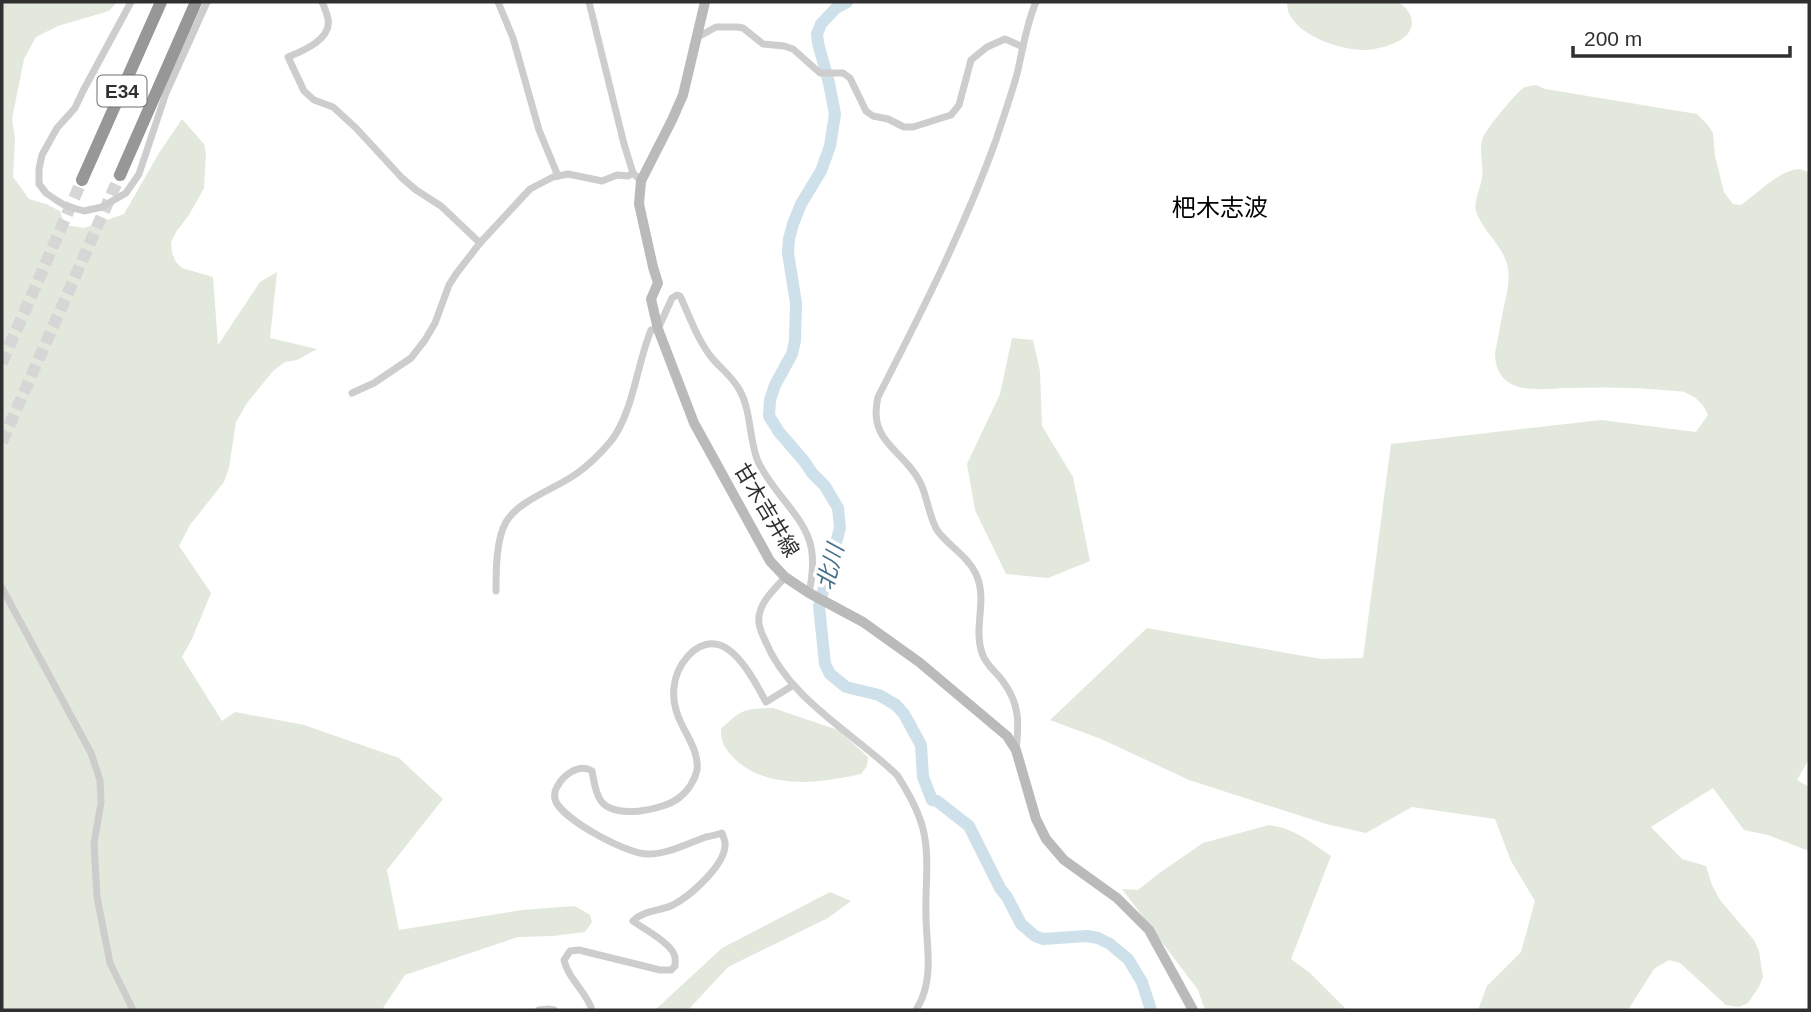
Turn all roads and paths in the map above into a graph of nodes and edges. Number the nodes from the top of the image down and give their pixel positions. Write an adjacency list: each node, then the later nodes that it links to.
1 (131, 2): 4 (street)
2 (161, 2): 15 (highway, E34)
3 (196, 2): 13 (highway, E34)
4 (207, 2)
5 (322, 2): 17 (street)
6 (498, 2): 14 (street)
7 (589, 2): 12 (street)
8 (705, 2): 10 (main road, 甘木吉井線)
9 (1036, 2): 11 (street)
10 (698, 37): 11 (street); 16 (main road, 甘木吉井線)
11 (1023, 47): 25 (street)
12 (633, 173): 14 (street); 16 (street)
13 (120, 175)
14 (558, 176): 17 (street)
15 (82, 180)
16 (641, 181): 18 (main road, 甘木吉井線)
17 (480, 243): 19 (street)
18 (658, 329): 20 (main road, 甘木吉井線); 22 (street); 23 (street)
19 (352, 393)
20 (785, 577): 23 (main road, 甘木吉井線); 24 (street)
21 (2, 588): 26 (street)
22 (496, 591)
23 (809, 593): 25 (main road, 甘木吉井線)
24 (792, 686): 29 (street); 30 (street)
25 (1016, 750): 31 (main road, 甘木吉井線)
26 (134, 1010)
27 (538, 1010): 28 (street)
28 (554, 1010)
29 (592, 1010)
30 (916, 1010)
31 (1194, 1010)

